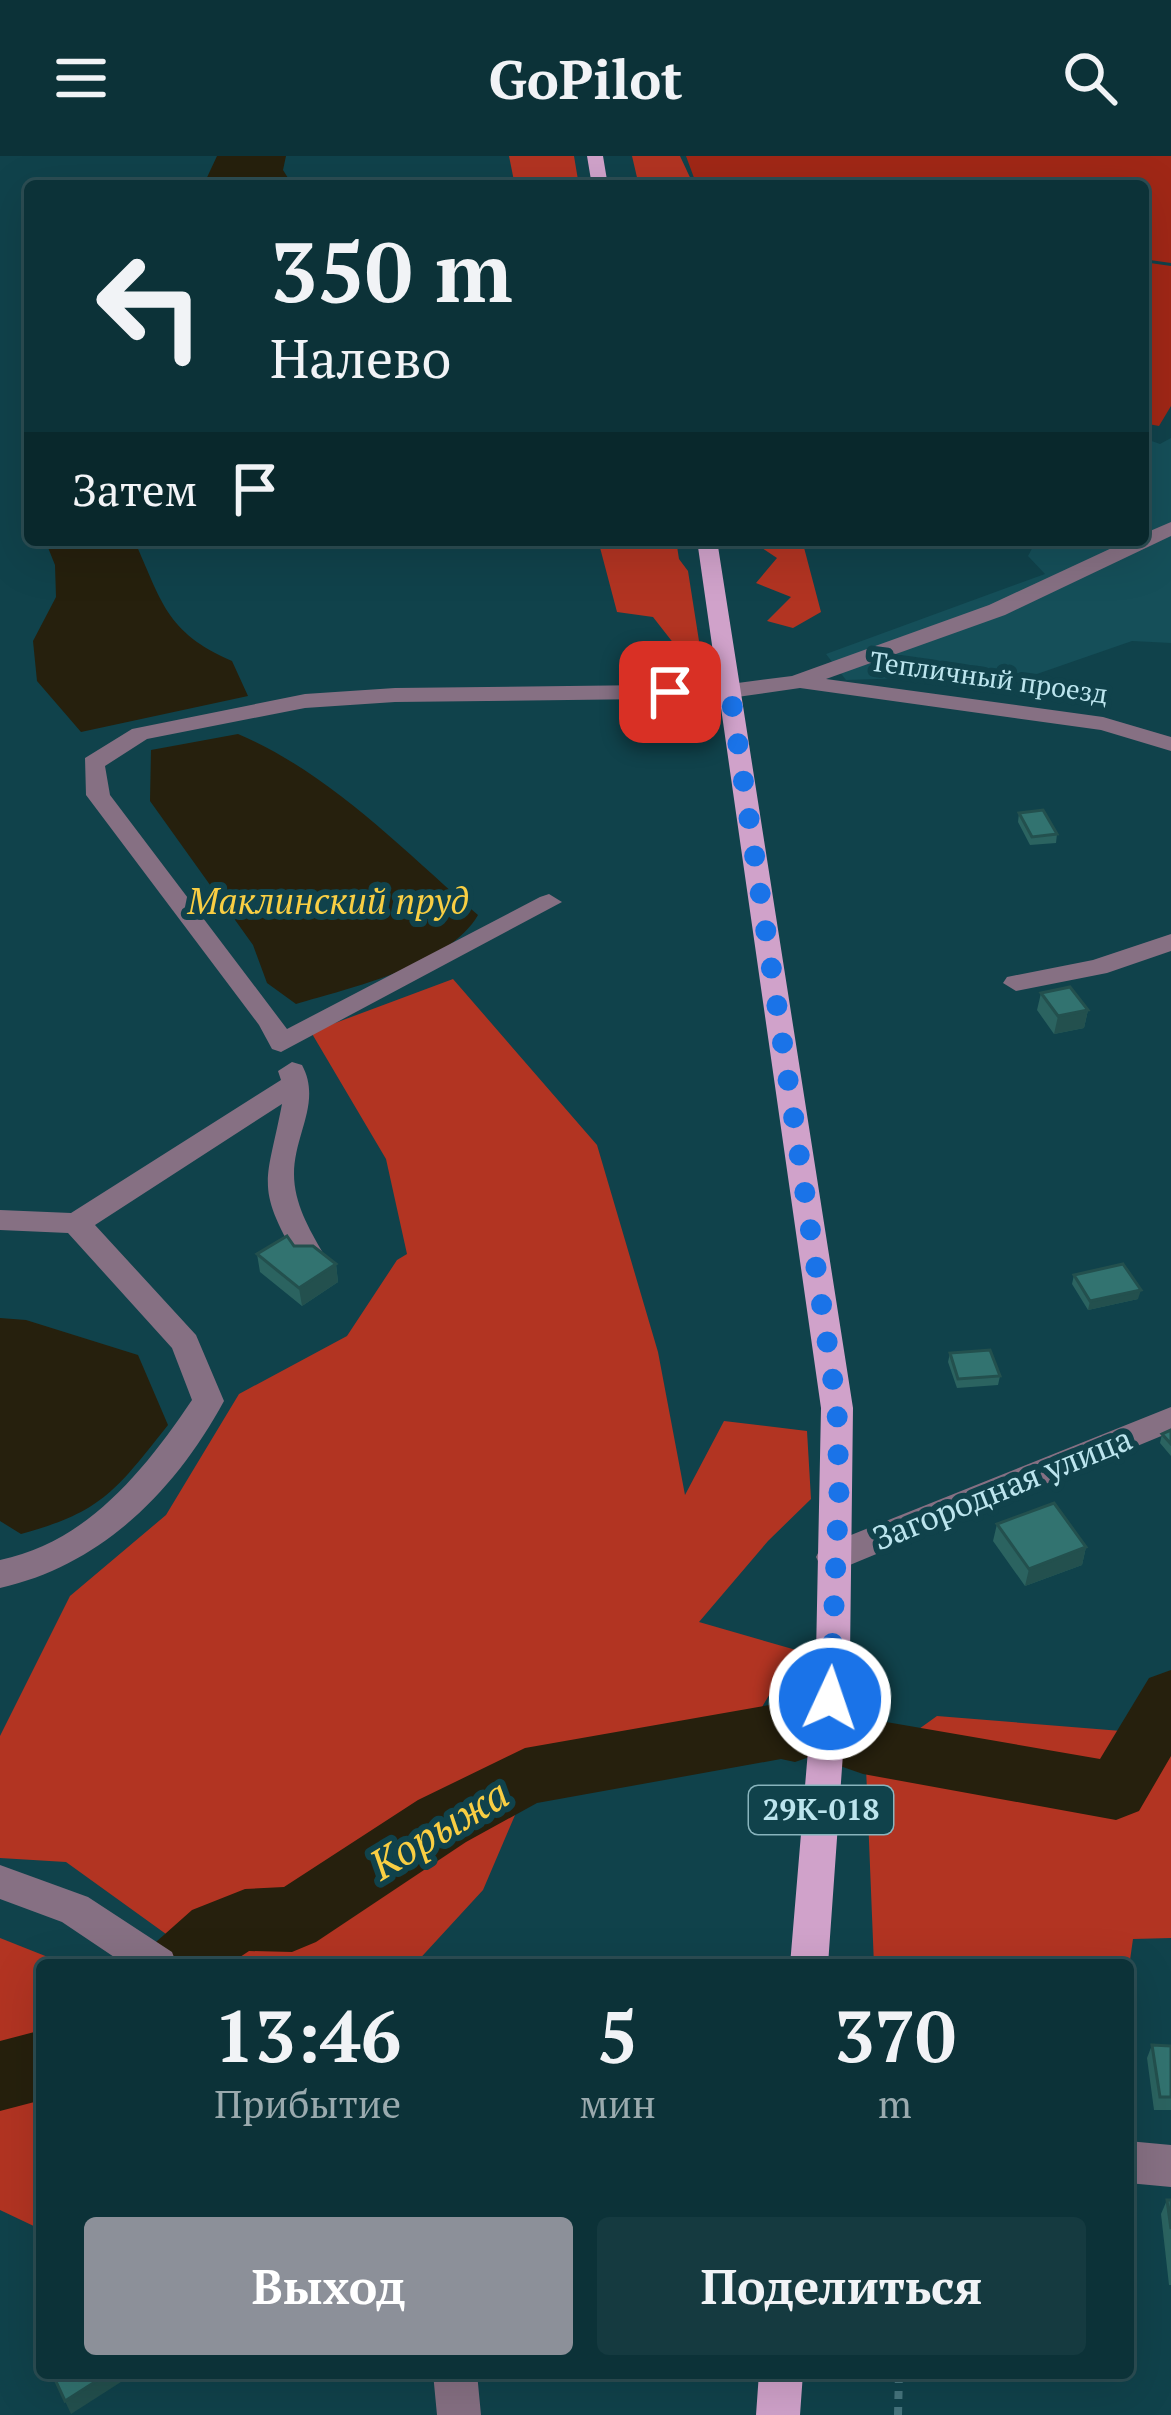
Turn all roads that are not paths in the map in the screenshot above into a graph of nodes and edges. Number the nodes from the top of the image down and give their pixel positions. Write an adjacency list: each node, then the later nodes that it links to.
1 (708, 546): 4 (main road, 29К-018)
2 (1133, 546): 3 (street)
3 (796, 682): 4 (street); 5 (street, Тепличный проезд)
4 (730, 691): 9 (street); 15 (main road, 29К-018)
5 (1171, 744)
6 (549, 902): 9 (street)
7 (1171, 942): 8 (street)
8 (1016, 983)
9 (281, 1043): 10 (street)
10 (296, 1082): 12 (street); 13 (street)
11 (0, 1220): 12 (street)
12 (76, 1223): 16 (street)
13 (308, 1253)
14 (1171, 1418): 15 (street, Загородная улица)
15 (833, 1556): 19 (main road, 29К-018)
16 (0, 1574)
17 (0, 1882): 18 (street)
18 (149, 1959)
19 (809, 1959)
20 (1134, 2163): 21 (street)
21 (1171, 2166)
22 (455, 2379): 24 (street)
23 (781, 2379): 25 (main road)
24 (459, 2415)
25 (778, 2415)

